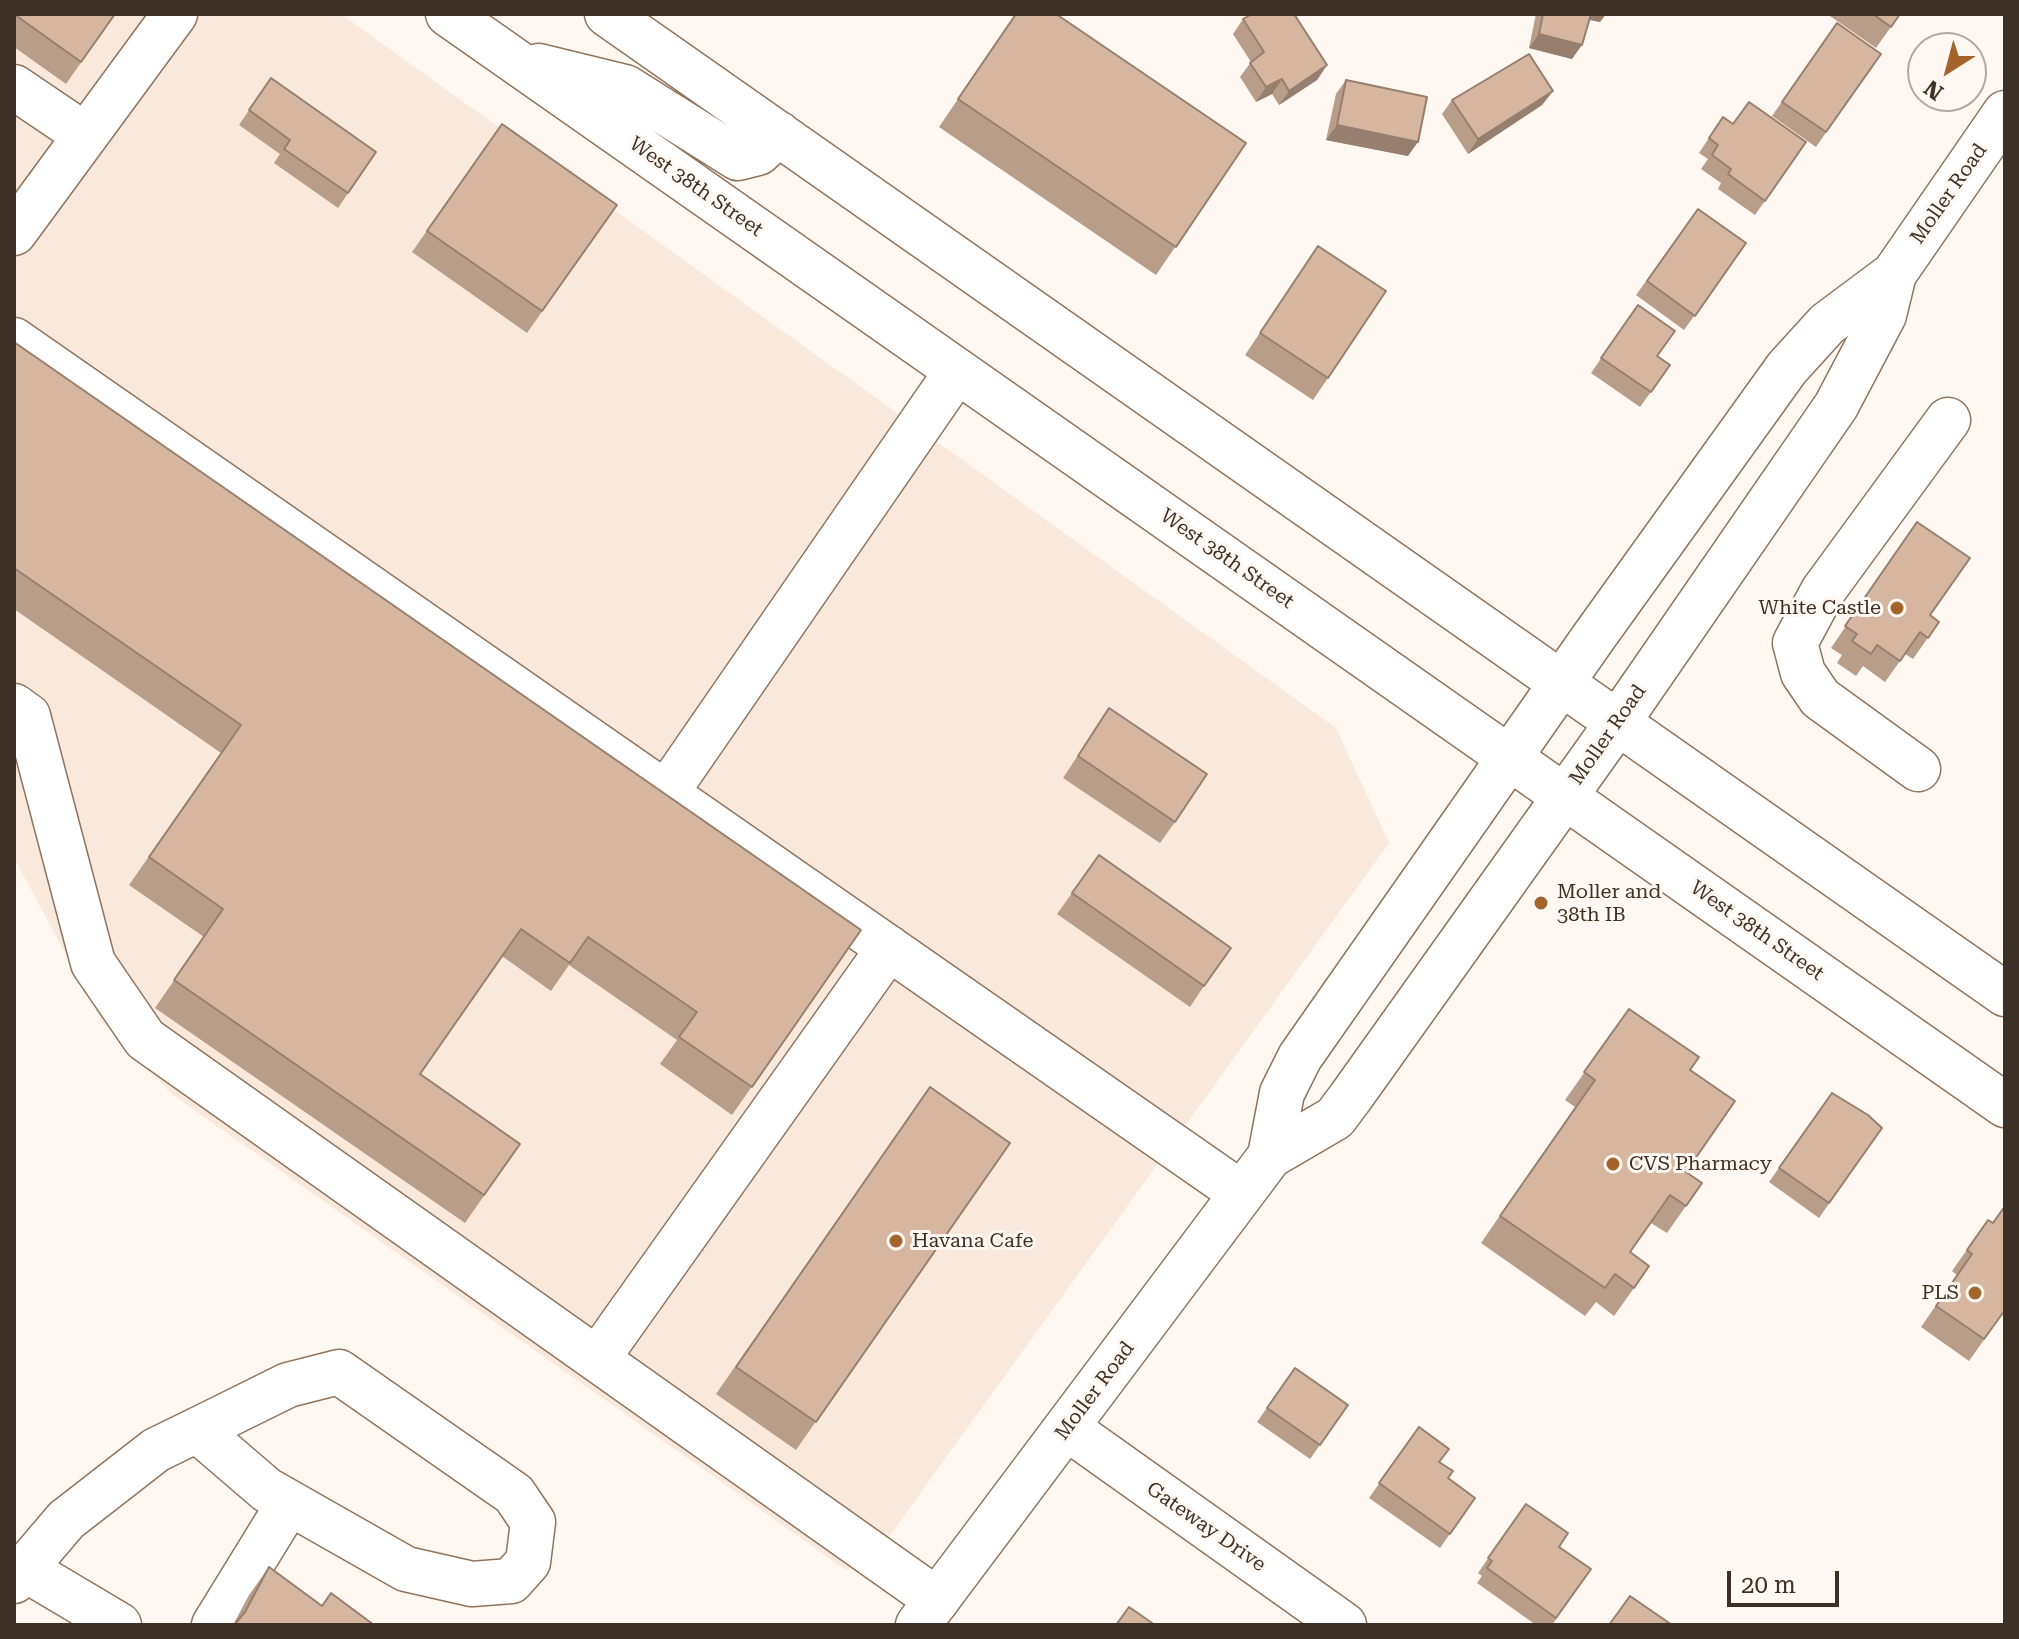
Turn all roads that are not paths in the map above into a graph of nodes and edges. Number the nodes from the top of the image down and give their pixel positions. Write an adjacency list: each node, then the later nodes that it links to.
1 (175, 14): 8 (main road)
2 (448, 14): 4 (main road, West 38th Street)
3 (607, 14): 7 (main road)
4 (514, 59): 7 (main road); 12 (main road, West 38th Street)
5 (14, 87): 8 (main road)
6 (2005, 113): 10 (main road, Moller Road)
7 (779, 134): 14 (main road)
8 (85, 135): 9 (main road)
9 (21, 209)
10 (1894, 274): 14 (main road, Moller Road); 16 (main road, Moller Road)
11 (14, 340): 19 (main road)
12 (957, 371): 17 (main road, West 38th Street); 19 (main road)
13 (1948, 420): 18 (main road)
14 (1562, 683): 16 (main road); 17 (main road, Moller Road)
15 (14, 706): 26 (main road)
16 (1618, 722): 20 (main road, Moller Road); 22 (main road)
17 (1511, 759): 20 (main road, West 38th Street); 24 (main road, Moller Road)
18 (1918, 769)
19 (666, 793): 21 (main road)
20 (1564, 796): 23 (main road, West 38th Street); 24 (main road, Moller Road)
21 (889, 948): 25 (main road); 26 (main road)
22 (2005, 994)
23 (2005, 1105)
24 (1270, 1156): 25 (main road, Moller Road)
25 (1241, 1193): 27 (main road, Moller Road)
26 (597, 1359): 31 (main road)
27 (1067, 1428): 31 (main road, Moller Road); 34 (main road, Gateway Drive)
28 (197, 1430): 29 (main road); 29 (main road); 30 (main road)
29 (289, 1503): 33 (main road)
30 (19, 1574): 32 (main road)
31 (928, 1613)
32 (119, 1625)
33 (214, 1625)
34 (1344, 1625)

